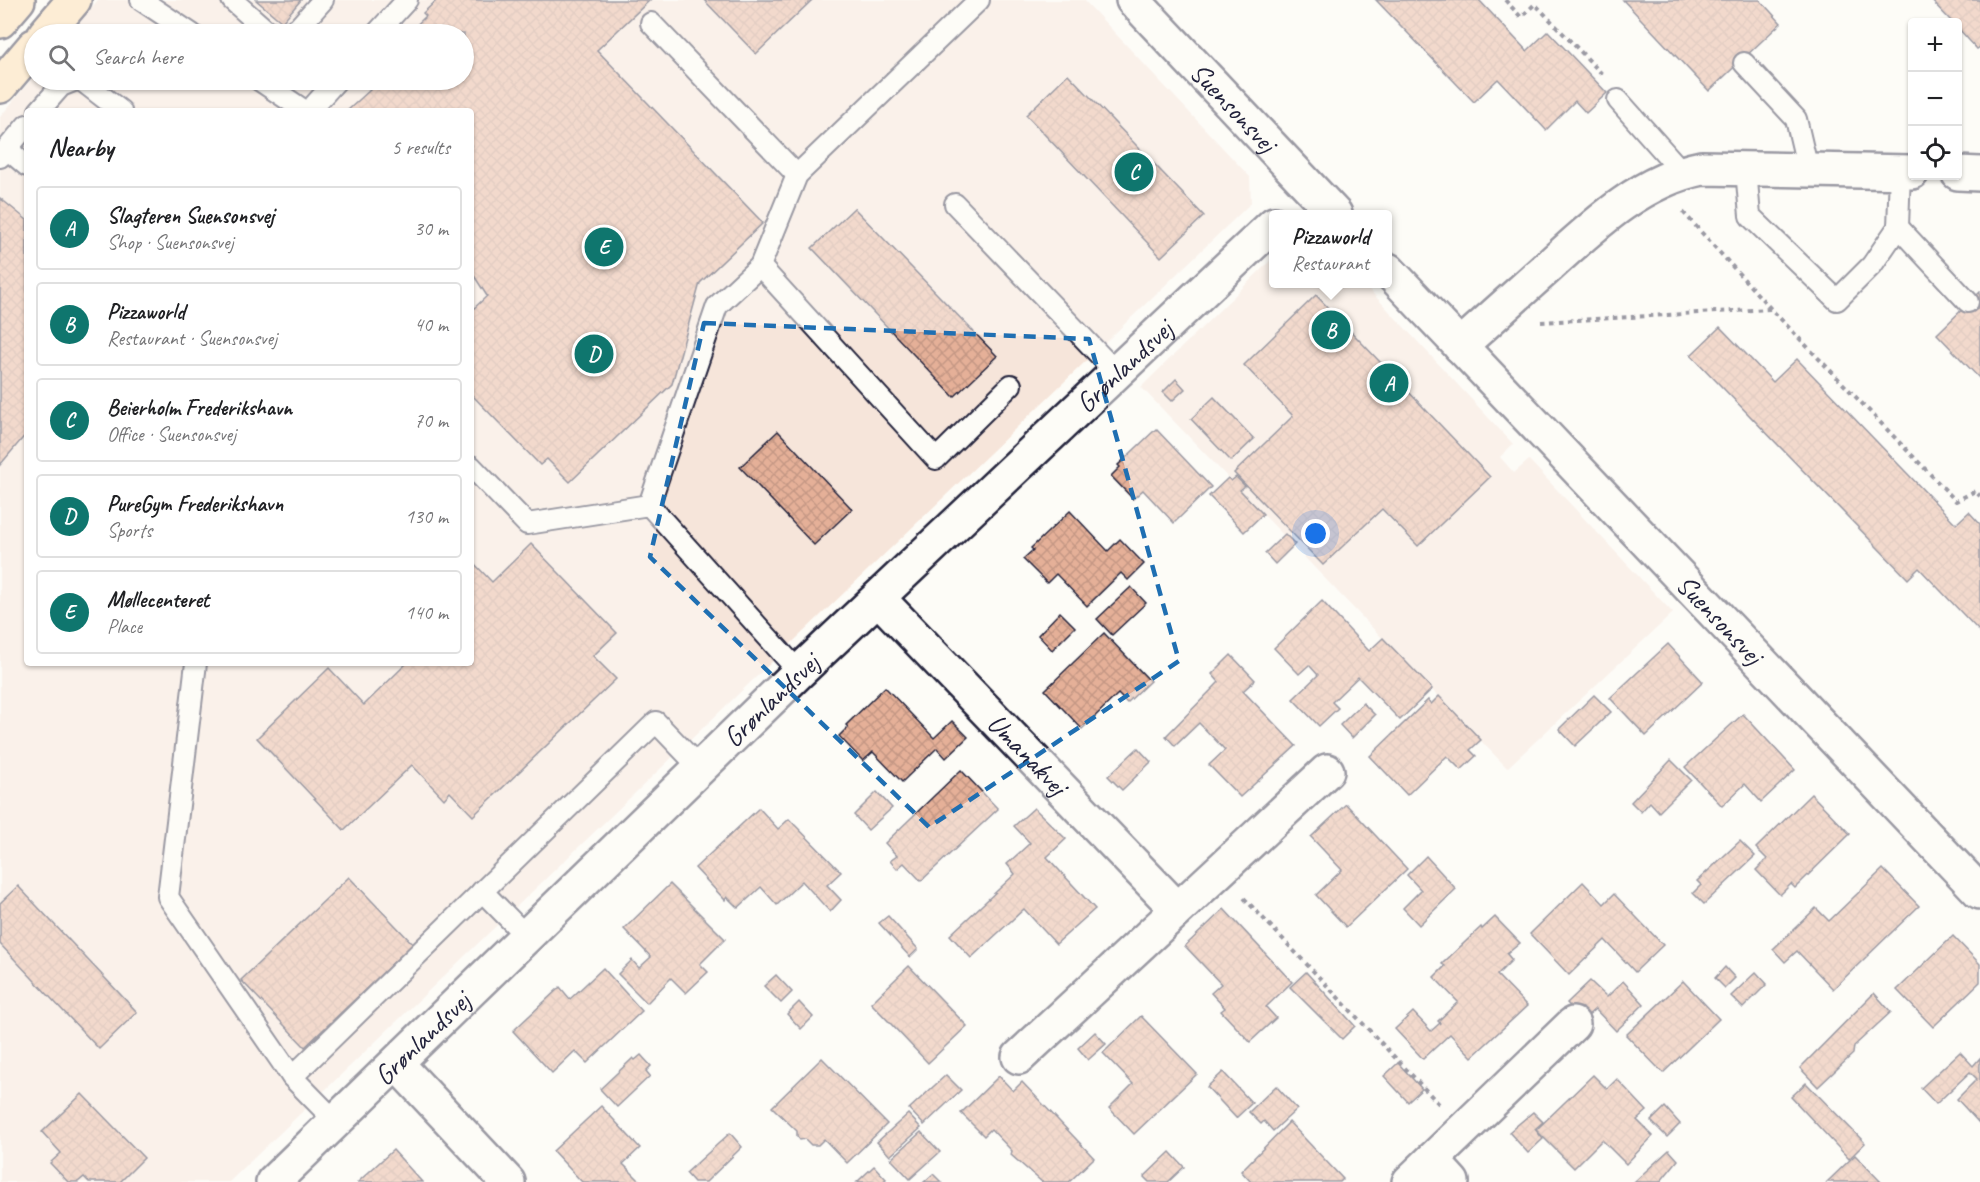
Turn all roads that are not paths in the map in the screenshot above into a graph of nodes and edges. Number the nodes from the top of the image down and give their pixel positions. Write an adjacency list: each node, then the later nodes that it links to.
1 (18, 0): 9 (main road)
2 (75, 0): 11 (main road)
3 (141, 0): 12 (lane)
4 (232, 0): 13 (lane)
5 (323, 0): 14 (lane)
6 (407, 0): 15 (lane)
7 (979, 0): 36 (lane)
8 (1133, 0): 38 (street, Suensonsvej)
9 (0, 21)
10 (651, 23): 36 (lane)
11 (54, 24)
12 (177, 24)
13 (260, 24)
14 (302, 24)
15 (385, 24)
16 (24, 58): 18 (main road)
17 (1744, 63): 32 (lane)
18 (0, 86)
19 (57, 90): 24 (lane)
20 (94, 90): 25 (lane)
21 (274, 90): 26 (lane)
22 (327, 90): 27 (lane)
23 (1618, 100): 37 (lane)
24 (42, 108)
25 (118, 108)
26 (302, 108)
27 (310, 108)
28 (24, 128): 29 (lane)
29 (3, 153): 30 (lane)
30 (24, 164)
31 (1746, 169): 32 (street); 37 (street); 42 (lane)
32 (1808, 170): 33 (street)
33 (1906, 172): 42 (lane)
34 (1962, 173): 35 (street)
35 (1980, 174)
36 (797, 175): 44 (lane)
37 (1669, 177): 47 (street)
38 (1311, 189): 40 (street); 41 (street, Suensonsvej)
39 (955, 204): 48 (lane)
40 (1288, 210)
41 (1331, 210)
42 (1898, 227): 46 (lane)
43 (1269, 229): 48 (street, Grønlandsvej)
44 (760, 266): 49 (lane); 51 (lane)
45 (1392, 274): 47 (street, Suensonsvej)
46 (1968, 302)
47 (1460, 346): 58 (street, Suensonsvej)
48 (1116, 372): 52 (street, Grønlandsvej)
49 (1011, 385)
50 (474, 469): 51 (lane)
51 (649, 505): 54 (lane)
52 (878, 598): 54 (street, Grønlandsvej); 59 (street, Umanakvej)
53 (196, 666): 64 (lane)
54 (799, 672): 55 (street, Grønlandsvej)
55 (700, 768): 57 (lane); 60 (street, Grønlandsvej)
56 (1327, 771): 59 (street)
57 (482, 891): 60 (lane); 64 (lane)
58 (1980, 892)
59 (1177, 909): 62 (street)
60 (527, 937): 63 (street, Grønlandsvej)
61 (1573, 1024): 66 (street)
62 (1019, 1057)
63 (397, 1064): 65 (street, Grønlandsvej); 68 (street)
64 (292, 1077): 65 (lane)
65 (336, 1122): 67 (street, Grønlandsvej)
66 (1431, 1175)
67 (273, 1182)
68 (508, 1182)

